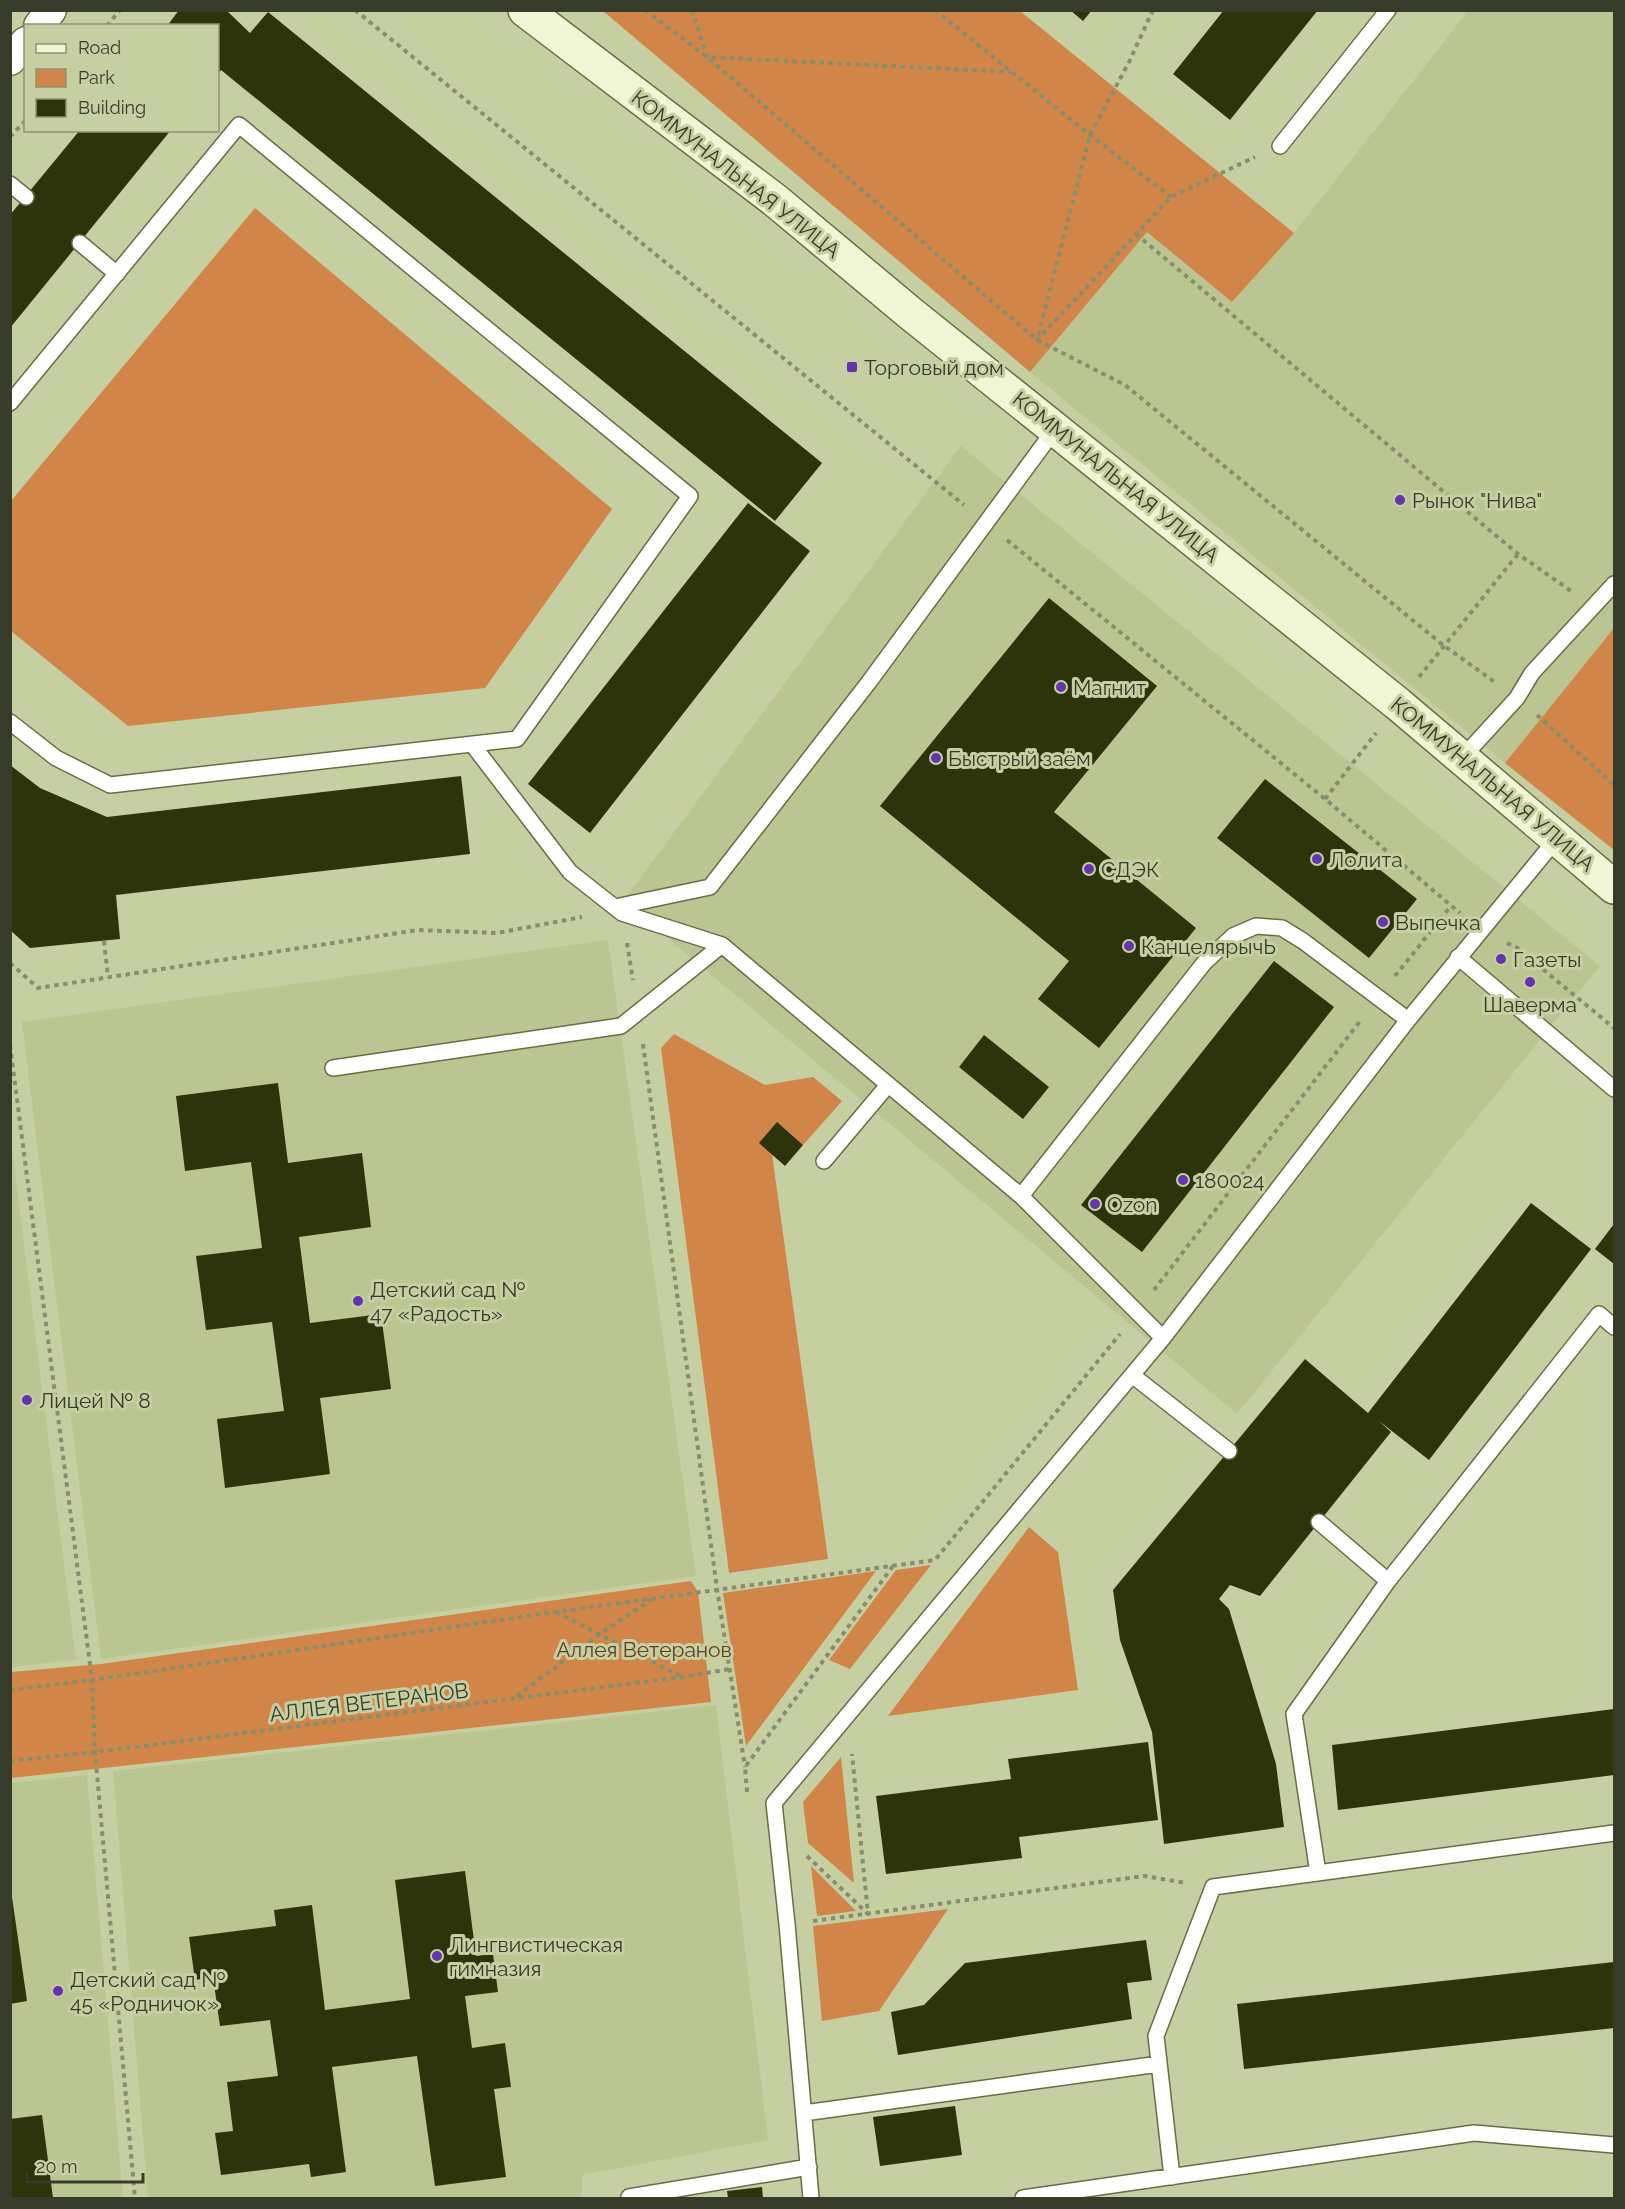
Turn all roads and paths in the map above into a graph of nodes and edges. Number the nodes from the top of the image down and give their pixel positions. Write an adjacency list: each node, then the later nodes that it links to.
1 (51, 10): 9 (street)
2 (120, 10): 10 (path)
3 (525, 10): 27 (main road, КОММУНАЛЬНАЯ УЛИЦА)
4 (645, 10): 12 (path)
5 (692, 10): 12 (path)
6 (935, 10): 14 (path)
7 (1153, 10): 16 (path)
8 (1388, 10): 18 (lane)
9 (40, 24)
10 (109, 24)
11 (24, 44): 13 (street)
12 (707, 57): 14 (path); 25 (path)
13 (10, 60)
14 (1011, 72): 16 (path)
15 (24, 122): 17 (path)
16 (1090, 135): 21 (path); 25 (path)
17 (10, 137)
18 (1280, 146): 21 (path)
19 (10, 184): 20 (lane)
20 (26, 197)
21 (1171, 197): 22 (path)
22 (1136, 234): 25 (path); 28 (path)
23 (80, 243): 24 (lane)
24 (117, 274): 26 (lane); 34 (lane)
25 (1037, 340): 31 (path)
26 (10, 403)
27 (1055, 429): 35 (main road, КОММУНАЛЬНАЯ УЛИЦА); 39 (lane)
28 (1518, 554): 30 (path); 31 (path)
29 (1614, 584): 30 (lane)
30 (1594, 608): 32 (lane)
31 (1443, 645): 32 (path)
32 (1517, 698): 35 (lane); 36 (path)
33 (10, 722): 34 (lane)
34 (472, 744): 39 (lane)
35 (1462, 758): 37 (main road, КОММУНАЛЬНАЯ УЛИЦА)
36 (1614, 785)
37 (1558, 837): 38 (main road, КОММУНАЛЬНАЯ УЛИЦА); 42 (lane)
38 (1614, 887)
39 (619, 910): 41 (lane); 44 (path); 45 (path)
40 (104, 941): 44 (path)
41 (722, 945): 45 (lane); 49 (lane)
42 (1458, 957): 46 (lane); 50 (lane)
43 (10, 963): 44 (path)
44 (108, 977)
45 (639, 1014): 48 (lane); 59 (path)
46 (1408, 1020): 52 (lane); 54 (lane)
47 (10, 1045): 65 (path)
48 (333, 1068)
49 (888, 1085): 51 (lane); 52 (lane)
50 (1614, 1089)
51 (824, 1161)
52 (1021, 1196): 54 (lane)
53 (1614, 1327): 58 (lane)
54 (1163, 1338): 55 (lane)
55 (1132, 1375): 56 (lane); 77 (lane)
56 (1229, 1451)
57 (1319, 1522): 58 (lane)
58 (1388, 1581): 74 (lane)
59 (717, 1589): 60 (path); 63 (path)
60 (653, 1599): 61 (path); 62 (path)
61 (555, 1612): 62 (path); 65 (path)
62 (600, 1634): 64 (path); 67 (path)
63 (730, 1669): 64 (path, АЛЛЕЯ ВЕТЕРАНОВ); 71 (path)
64 (682, 1677): 67 (path, АЛЛЕЯ ВЕТЕРАНОВ)
65 (92, 1680): 66 (path); 69 (path)
66 (10, 1690)
67 (515, 1698): 69 (path, АЛЛЕЯ ВЕТЕРАНОВ)
68 (851, 1750): 76 (path)
69 (95, 1752): 70 (path, АЛЛЕЯ ВЕТЕРАНОВ); 83 (path)
70 (10, 1761)
71 (745, 1767)
72 (1614, 1833): 74 (lane)
73 (804, 1853): 76 (path)
74 (1318, 1873): 75 (lane)
75 (1213, 1887): 76 (path); 78 (lane)
76 (868, 1914): 77 (path)
77 (787, 1924): 79 (lane)
78 (1160, 2064): 79 (lane); 82 (lane)
79 (804, 2113): 81 (lane)
80 (1614, 2145): 82 (lane)
81 (809, 2168): 84 (lane); 85 (lane)
82 (1172, 2177): 86 (lane)
83 (135, 2199)
84 (629, 2199)
85 (811, 2199)
86 (1023, 2199)

